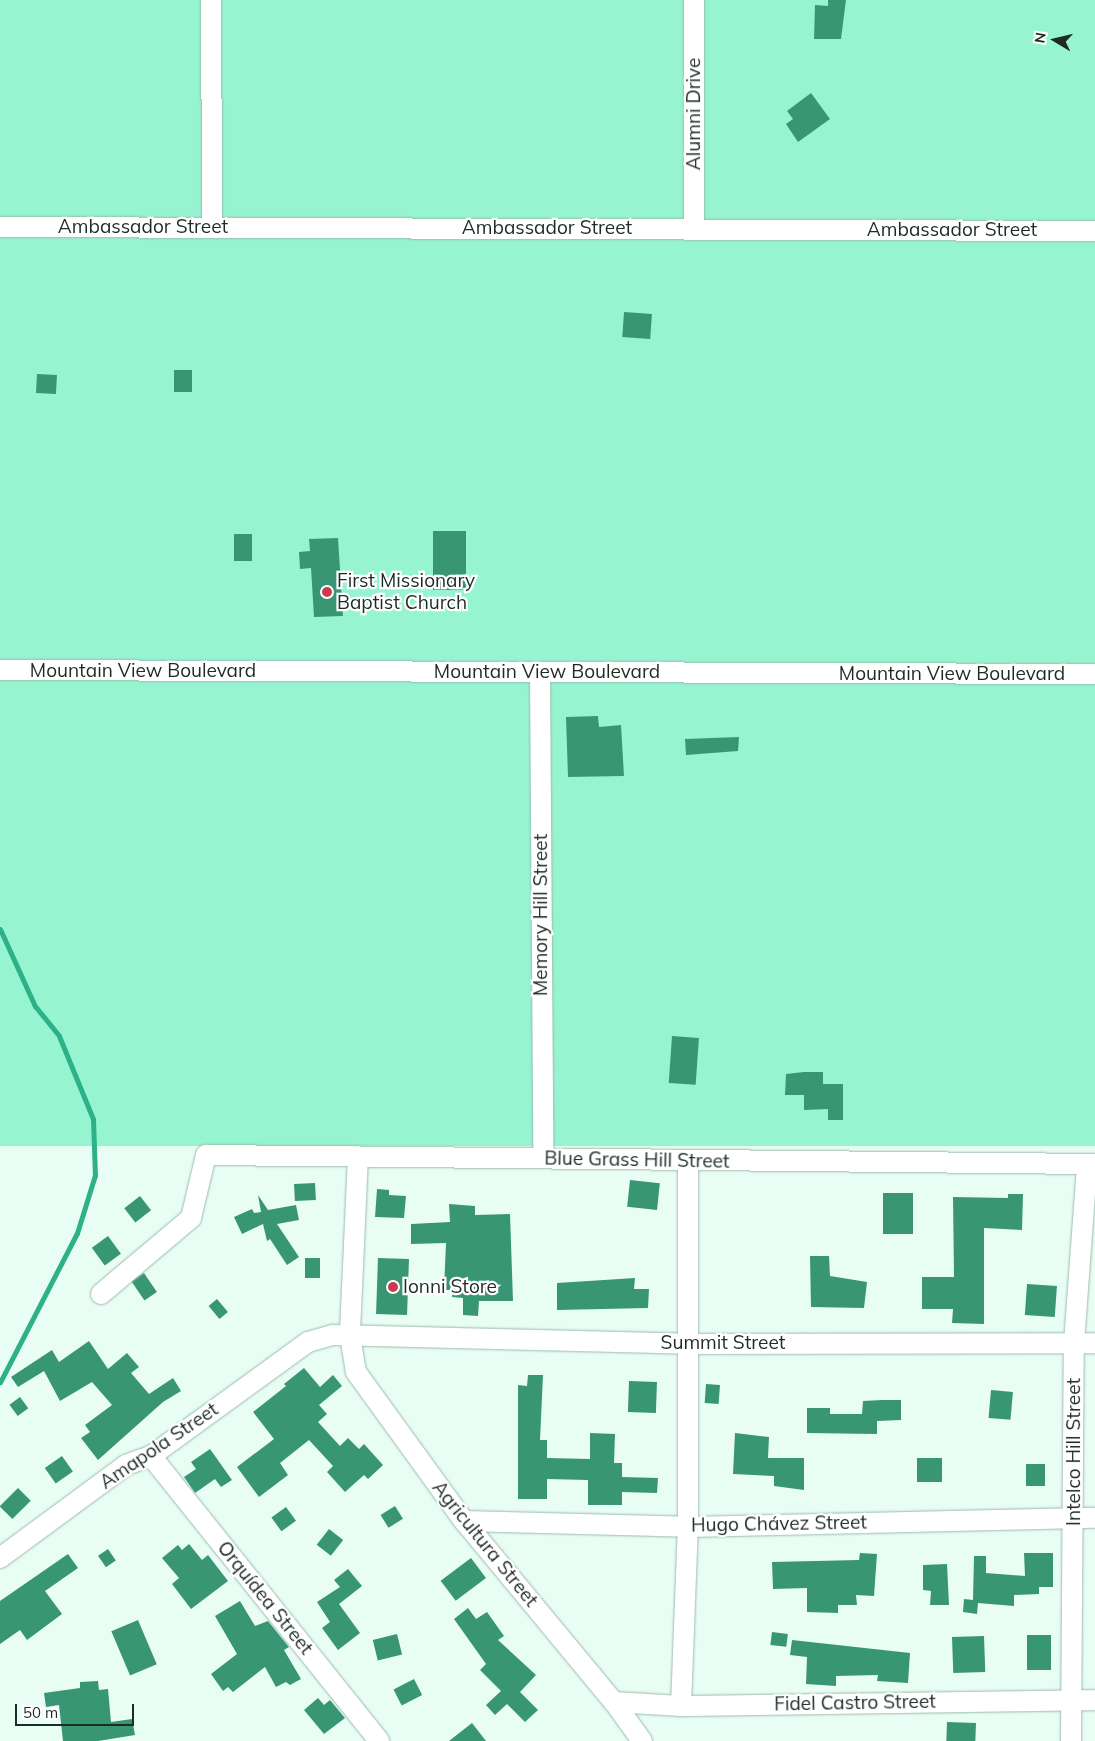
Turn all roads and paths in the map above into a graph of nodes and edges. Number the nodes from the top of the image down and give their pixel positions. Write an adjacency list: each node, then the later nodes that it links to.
1 (211, 0): 4 (street)
2 (694, 0): 5 (street, Alumni Drive)
3 (0, 227): 4 (street, Ambassador Street)
4 (212, 228): 5 (street, Ambassador Street)
5 (694, 229): 6 (street, Ambassador Street)
6 (1095, 230)
7 (0, 670): 8 (street, Mountain View Boulevard)
8 (540, 672): 9 (street, Mountain View Boulevard); 11 (street, Memory Hill Street)
9 (1095, 674)
10 (358, 1156): 11 (street, Blue Grass Hill Street); 14 (street, Blue Grass Hill Street); 15 (street)
11 (543, 1158): 12 (street, Blue Grass Hill Street)
12 (688, 1161): 13 (street, Blue Grass Hill Street); 18 (street)
13 (1091, 1164): 16 (street, Intelco Hill Street)
14 (100, 1294)
15 (350, 1335): 18 (street, Summit Street); 19 (street, Amapola Street); 22 (street, Agricultura Street)
16 (1074, 1343): 17 (street, Summit Street); 18 (street, Summit Street); 20 (street, Intelco Hill Street)
17 (1095, 1343)
18 (689, 1344): 23 (street)
19 (151, 1456): 24 (street, Amapola Street); 29 (street, Orquídea Street)
20 (1074, 1517): 21 (street, Hugo Chávez Street); 23 (street, Hugo Chávez Street); 25 (street, Intelco Hill Street)
21 (1095, 1518)
22 (464, 1521): 23 (street, Hugo Chávez Street); 27 (street, Agricultura Street)
23 (688, 1527): 28 (street)
24 (0, 1558)
25 (1073, 1699): 26 (street, Fidel Castro Street); 28 (street, Fidel Castro Street); 31 (street, Intelco Hill Street)
26 (1095, 1700)
27 (614, 1702): 28 (street, Fidel Castro Street); 30 (street, Agricultura Street)
28 (681, 1706)
29 (379, 1741)
30 (642, 1741)
31 (1071, 1741)

